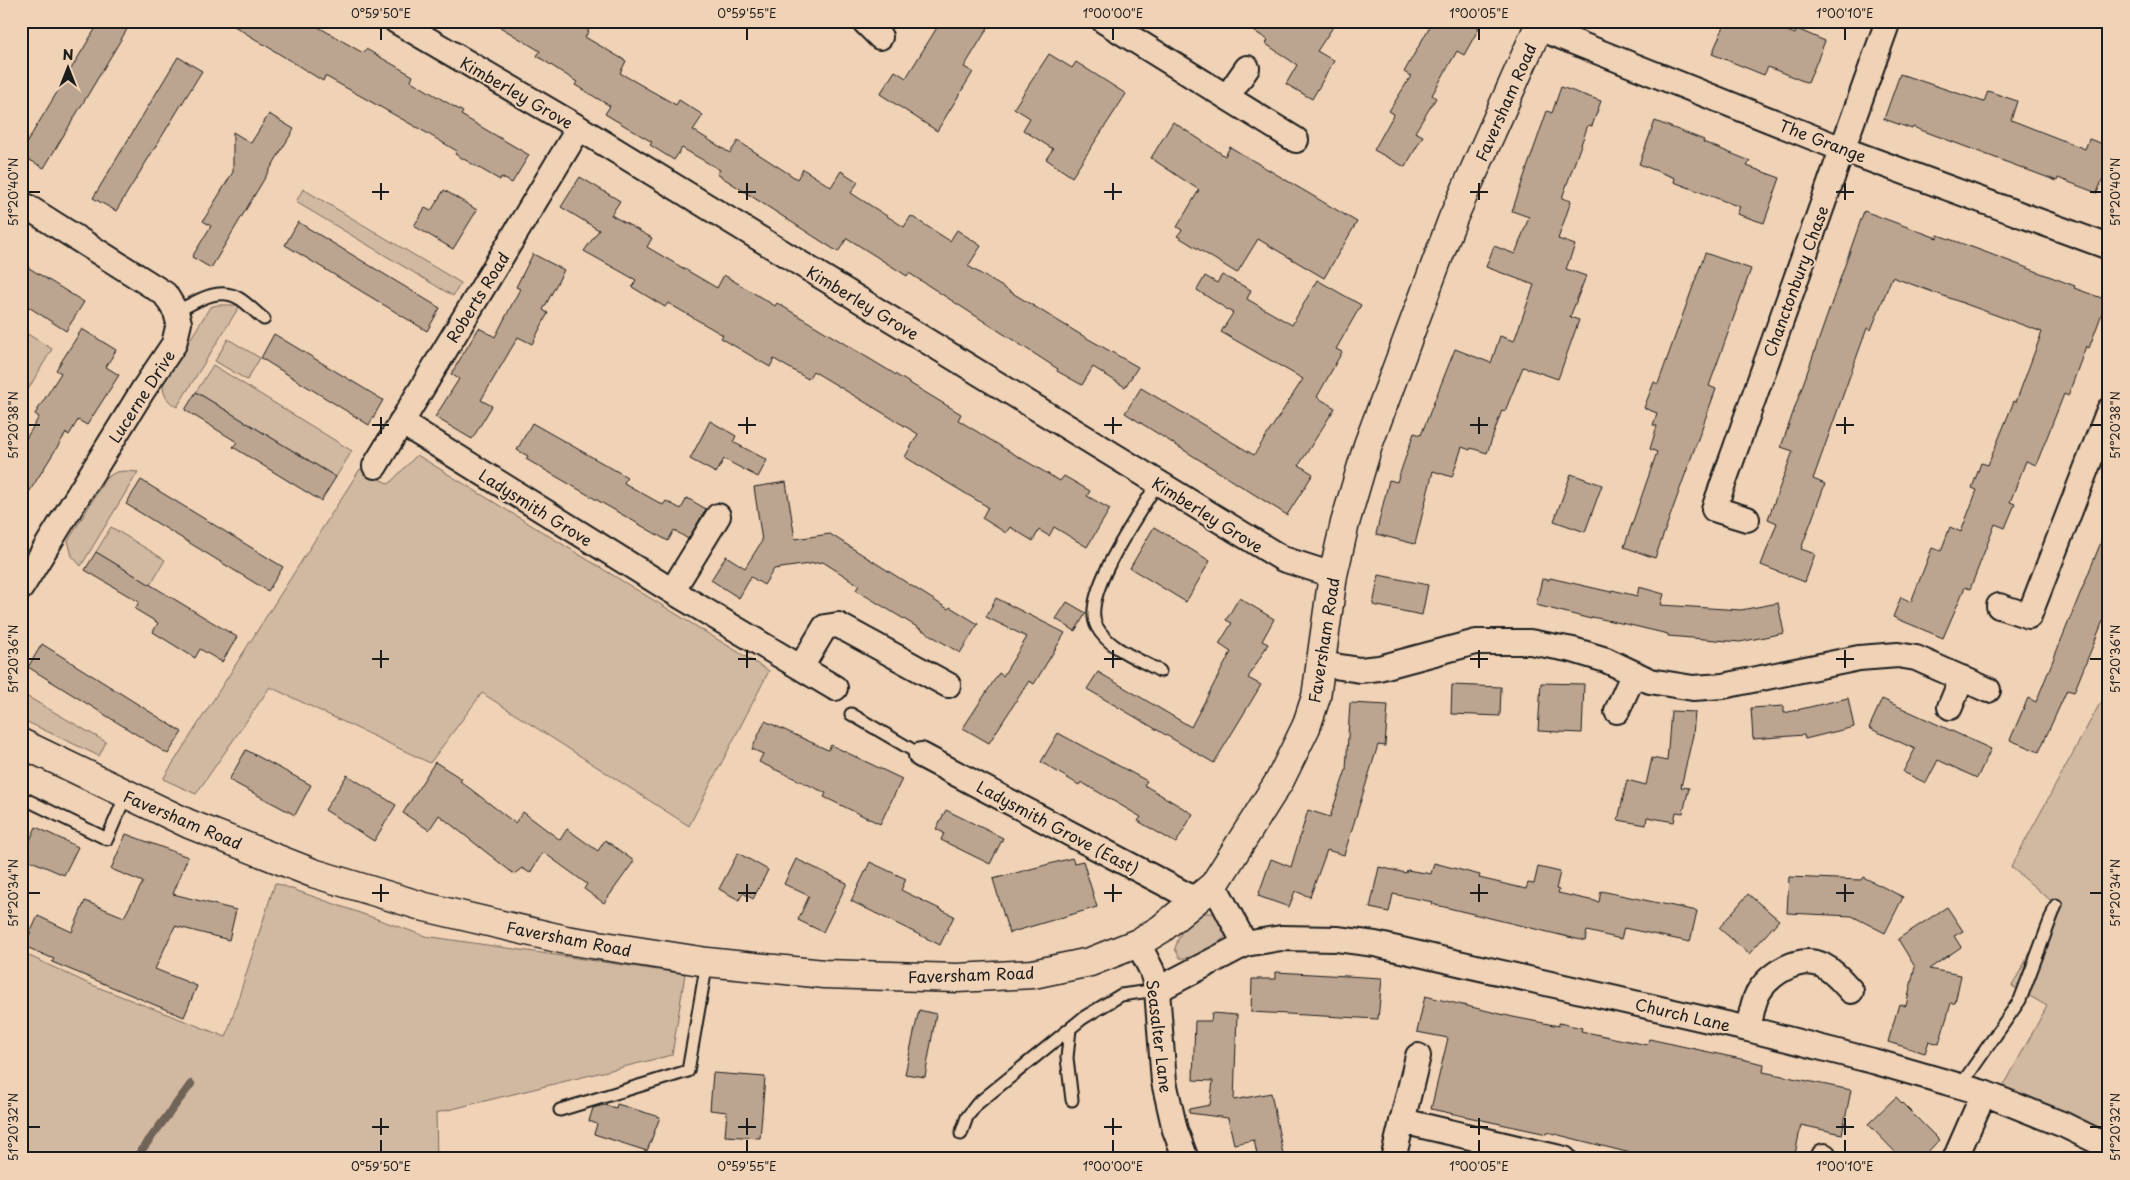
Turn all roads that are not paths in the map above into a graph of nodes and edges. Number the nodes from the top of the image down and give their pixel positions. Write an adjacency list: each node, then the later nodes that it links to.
1 (396, 21): 7 (street, Kimberley Grove)
2 (1104, 21): 6 (street)
3 (1888, 21): 9 (street, Chanctonbury Chase)
4 (1540, 25): 9 (street, The Grange); 20 (street, Faversham Road)
5 (1247, 68): 6 (street)
6 (1227, 98): 8 (street)
7 (579, 128): 15 (street, Roberts Road); 17 (street, Kimberley Grove)
8 (1296, 140)
9 (1842, 149): 11 (street, The Grange); 19 (street, Chanctonbury Chase)
10 (21, 203): 12 (street)
11 (2109, 247)
12 (176, 312): 13 (lane); 21 (street, Lucerne Drive)
13 (264, 319)
14 (2109, 410): 23 (street)
15 (401, 422): 16 (street, Roberts Road); 22 (street, Ladysmith Grove)
16 (375, 466)
17 (1158, 482): 20 (street, Kimberley Grove); 26 (lane)
18 (718, 516): 22 (street)
19 (1747, 519)
20 (1333, 575): 24 (street, Faversham Road)
21 (21, 588)
22 (672, 592): 25 (street, Ladysmith Grove)
23 (1999, 606)
24 (1321, 664): 27 (street); 39 (street, Faversham Road)
25 (801, 667): 29 (street); 30 (street, Ladysmith Grove)
26 (1160, 671)
27 (1634, 673): 28 (street); 33 (street)
28 (1962, 678): 31 (street); 32 (street)
29 (948, 685)
30 (835, 688)
31 (1988, 690)
32 (1950, 707)
33 (1617, 710)
34 (851, 714): 36 (lane)
35 (21, 743): 37 (street, Faversham Road)
36 (921, 755): 39 (street, Ladysmith Grove (East))
37 (126, 795): 38 (lane); 43 (street, Faversham Road)
38 (21, 797)
39 (1205, 892): 41 (street, Faversham Road); 42 (street)
40 (2056, 905): 49 (lane)
41 (1138, 943): 43 (street, Faversham Road); 44 (street, Seasalter Lane)
42 (1245, 944): 44 (street, Church Lane); 47 (street, Church Lane)
43 (708, 962): 52 (lane)
44 (1156, 990): 46 (lane); 57 (street, Seasalter Lane)
45 (1851, 991): 47 (street)
46 (1070, 1029): 51 (lane); 54 (lane)
47 (1748, 1029): 49 (street, Church Lane)
48 (1418, 1056): 53 (street)
49 (1961, 1085): 50 (street, Church Lane)
50 (1984, 1094): 55 (street, Church Lane); 60 (street)
51 (1072, 1100)
52 (560, 1110)
53 (1402, 1121): 56 (street); 58 (street)
54 (961, 1134)
55 (2109, 1147)
56 (1489, 1150): 59 (street)
57 (1186, 1159)
58 (1393, 1159)
59 (1564, 1159)
60 (1955, 1159)

